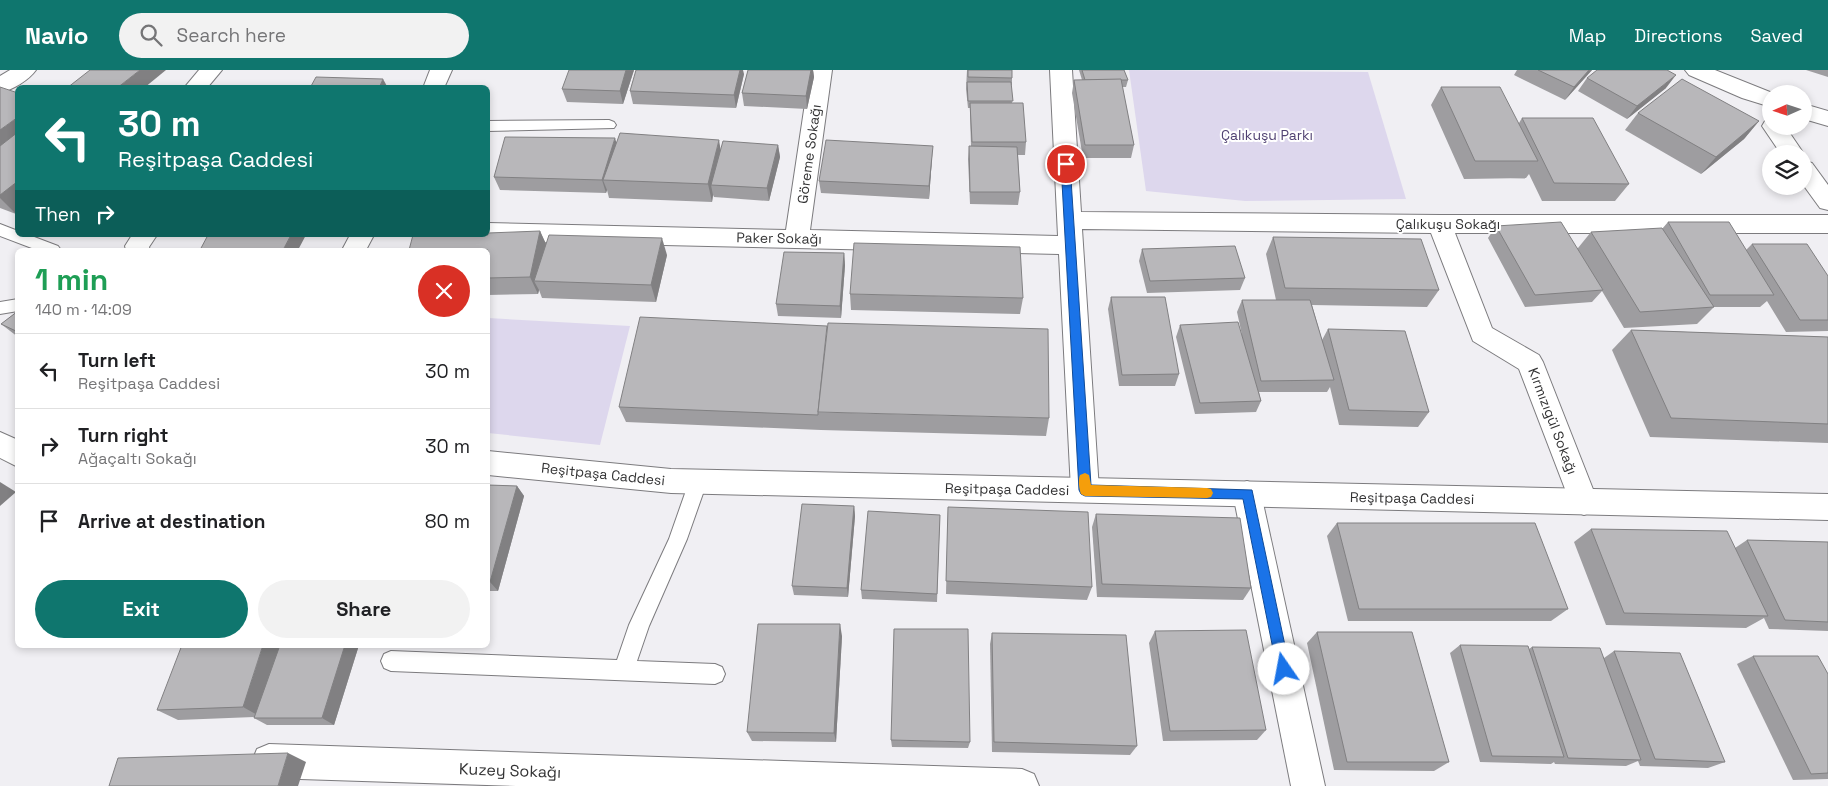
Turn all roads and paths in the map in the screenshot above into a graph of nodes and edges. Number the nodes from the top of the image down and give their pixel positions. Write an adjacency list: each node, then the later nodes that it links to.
1 (25, 70): 9 (street)
2 (211, 70): 7 (street)
3 (442, 70): 8 (street)
4 (822, 70): 27 (street, Göreme Sokağı)
5 (1061, 70): 19 (street)
6 (1696, 70): 10 (street)
7 (197, 85)
8 (434, 85)
9 (0, 86)
10 (1750, 94): 11 (street); 12 (street)
11 (1762, 97)
12 (1762, 111)
13 (1812, 114): 14 (street)
14 (1828, 119)
15 (609, 125): 16 (lane)
16 (490, 126)
17 (1812, 180): 18 (street)
18 (1828, 202)
19 (1069, 220): 20 (street, Çalıkuşu Sokağı); 28 (street)
20 (1440, 224): 21 (street, Çalıkuşu Sokağı); 39 (street, Kırmızıgül Sokağı)
21 (1828, 224)
22 (0, 230): 24 (lane)
23 (490, 232): 27 (street, Paker Sokağı)
24 (15, 236)
25 (19, 237): 29 (lane)
26 (144, 237): 30 (street)
27 (798, 239): 28 (street, Paker Sokağı)
28 (1070, 245): 37 (street)
29 (48, 248)
30 (138, 248)
31 (15, 306): 32 (lane)
32 (0, 308)
33 (0, 444): 34 (street)
34 (15, 454)
35 (490, 463): 36 (street, Reşitpaşa Caddesi)
36 (698, 482): 37 (street, Reşitpaşa Caddesi); 42 (lane)
37 (1085, 490): 38 (street, Reşitpaşa Caddesi)
38 (1248, 494): 39 (street, Reşitpaşa Caddesi); 46 (street)
39 (1584, 502): 40 (street, Reşitpaşa Caddesi)
40 (1828, 507)
41 (391, 661): 42 (lane)
42 (624, 670): 43 (lane)
43 (715, 674)
44 (237, 761): 45 (street, Kuzey Sokağı)
45 (1022, 786)
46 (1308, 786)

